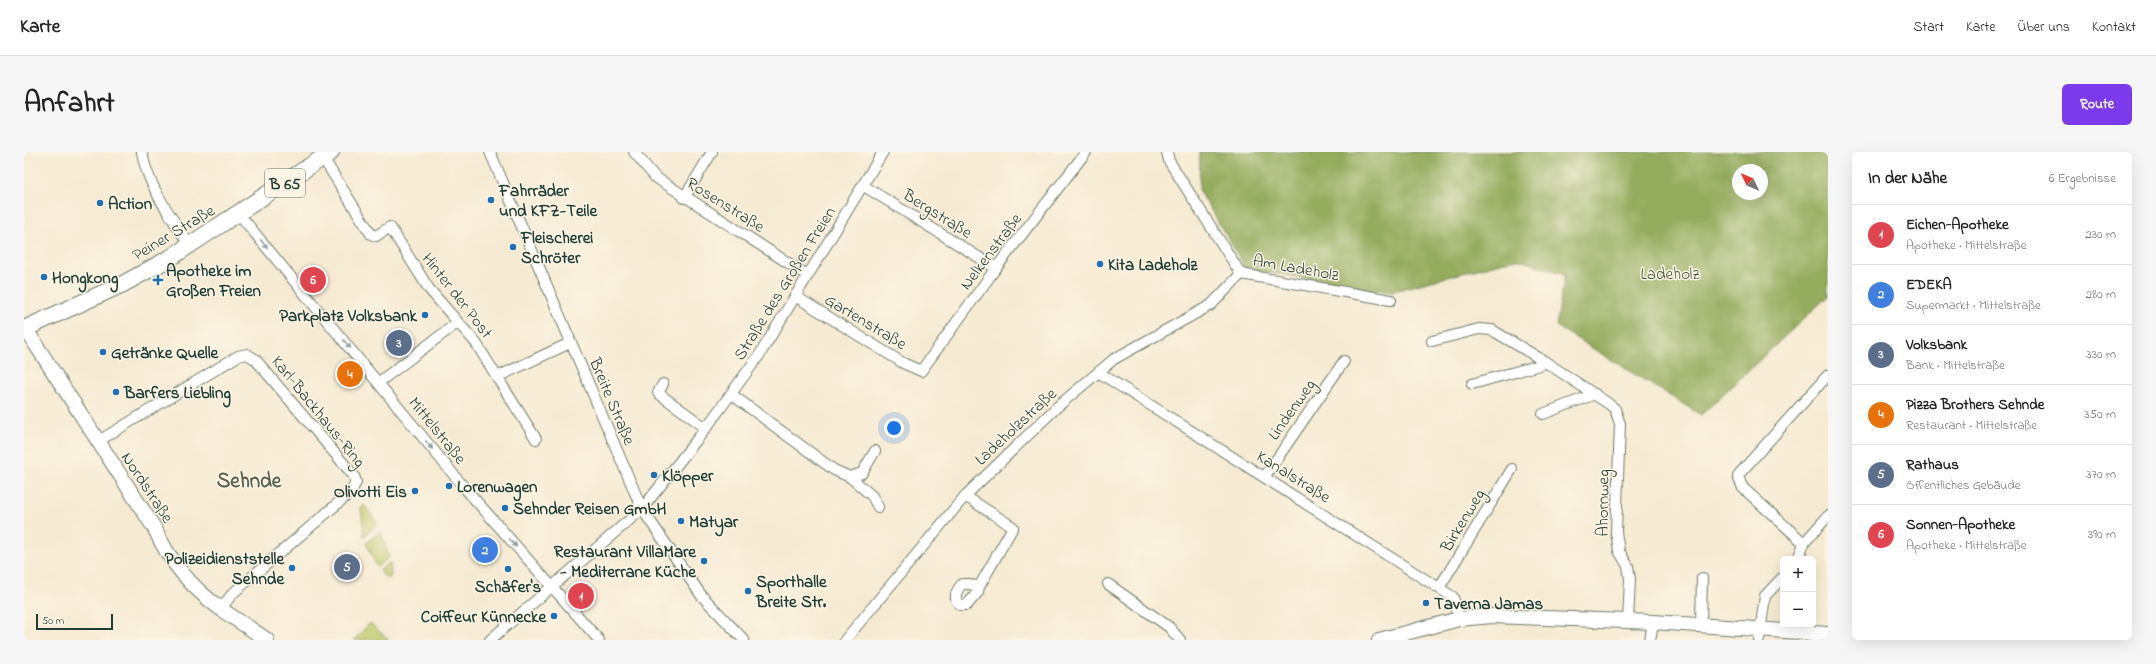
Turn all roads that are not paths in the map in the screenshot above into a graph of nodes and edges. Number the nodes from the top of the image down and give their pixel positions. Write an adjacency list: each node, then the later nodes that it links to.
1 (142, 152): 12 (street)
2 (490, 152): 21 (street, Breite Straße)
3 (634, 152): 10 (street, Rosenstraße)
4 (712, 152): 10 (street)
5 (883, 152): 9 (street, Straße des Großen Freien)
6 (1086, 152): 13 (street, Nelkenstraße)
7 (1167, 152): 14 (street, Am Ladeholz)
8 (327, 155): 11 (main road, Peiner Straße / B 65); 18 (street, Hinter der Post)
9 (864, 186): 13 (street, Bergstraße); 15 (street, Straße des Großen Freien)
10 (684, 198): 15 (street, Rosenstraße)
11 (239, 214): 12 (main road, Peiner Straße / B 65); 28 (street, Mittelstraße, one-way to 28)
12 (190, 246): 19 (main road, Peiner Straße / B 65)
13 (996, 268): 24 (street, Nelkenstraße)
14 (1241, 274): 17 (street, Am Ladeholz); 25 (street, Ladeholzstraße)
15 (807, 275): 16 (street, Straße des Großen Freien)
16 (795, 296): 24 (street, Gartenstraße); 31 (street, Straße des Großen Freien)
17 (1391, 300)
18 (457, 323): 27 (street, Hinter der Post); 28 (street)
19 (24, 328): 36 (main road, Nordstraße)
20 (1432, 341): 22 (street, Ahornweg)
21 (570, 343): 27 (street); 43 (street, Breite Straße)
22 (1544, 360): 30 (street); 32 (street, Ahornweg)
23 (1344, 361): 39 (street, Lindenweg)
24 (921, 371)
25 (1098, 372): 39 (street, Kanalstraße); 41 (street, Ladeholzstraße)
26 (1828, 375): 45 (street)
27 (497, 377): 35 (street, Hinter der Post)
28 (379, 382): 50 (street, Mittelstraße, one-way to 50)
29 (663, 384): 34 (street)
30 (1472, 384)
31 (731, 394): 34 (street, Straße des Großen Freien); 40 (street)
32 (1595, 394): 33 (street); 55 (street, Ahornweg)
33 (1543, 414)
34 (706, 428): 43 (street, Straße des Großen Freien)
35 (536, 439)
36 (97, 442): 53 (main road, Nordstraße); 53 (street, Karl-Backhaus-Ring)
37 (876, 451): 40 (street)
38 (1512, 469): 52 (street, Birkenweg)
39 (1265, 476): 52 (street, Kanalstraße)
40 (850, 477): 42 (street)
41 (965, 496): 51 (street); 64 (street, Ladeholzstraße)
42 (878, 507)
43 (642, 509): 50 (street, Straße des Großen Freien); 63 (street, Breite Straße)
44 (1828, 516): 45 (street)
45 (1804, 543): 46 (street)
46 (1799, 556)
47 (1702, 578): 57 (street)
48 (1780, 580): 59 (street)
49 (1108, 584): 65 (street)
50 (552, 587): 61 (street, Straße des Großen Freien); 62 (street, Mittelstraße)
51 (979, 587)
52 (1439, 588): 54 (street, Kanalstraße)
53 (221, 609): 60 (main road, Nordstraße)
54 (1459, 619): 55 (main road); 66 (main road)
55 (1628, 621): 56 (main road)
56 (1653, 622): 57 (main road); 67 (street)
57 (1701, 624): 59 (main road)
58 (1828, 634): 59 (main road)
59 (1760, 635)
60 (267, 640)
61 (490, 640)
62 (600, 640)
63 (744, 640)
64 (845, 640)
65 (1180, 640)
66 (1379, 640)
67 (1650, 640)

